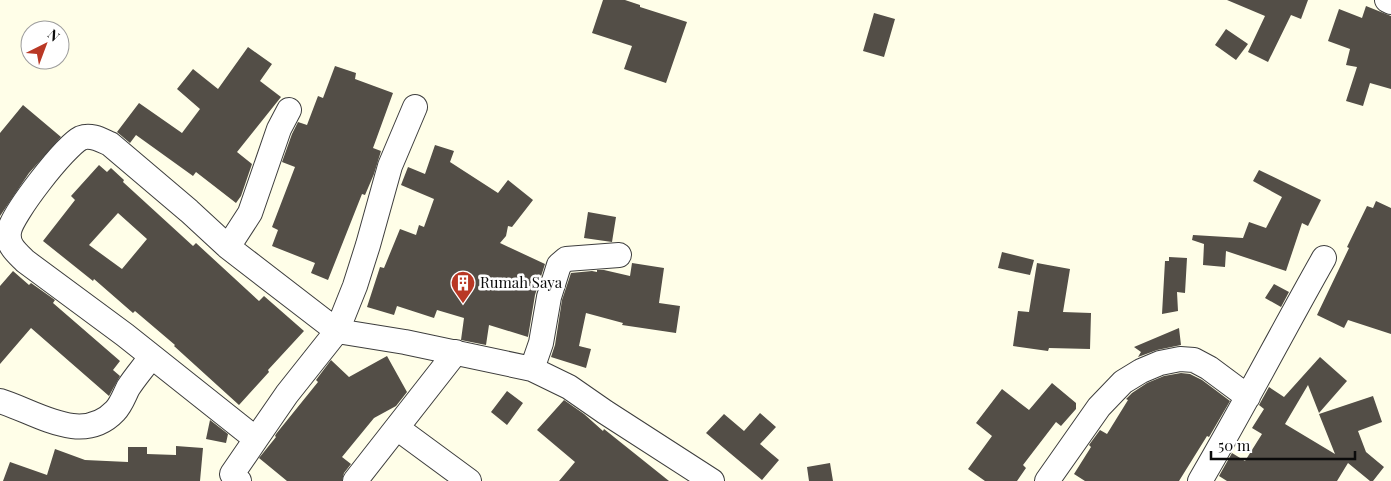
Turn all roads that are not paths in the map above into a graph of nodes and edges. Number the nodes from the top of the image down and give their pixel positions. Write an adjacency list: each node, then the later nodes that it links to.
1 (1387, 0): 2 (street)
2 (1391, 2)
3 (415, 107): 8 (street)
4 (289, 110): 5 (street)
5 (228, 247): 8 (street); 10 (street)
6 (619, 255): 11 (street)
7 (1324, 258): 12 (street)
8 (337, 331): 9 (street); 15 (street)
9 (456, 352): 11 (street); 14 (street)
10 (151, 356): 13 (street); 15 (street)
11 (532, 369): 19 (street)
12 (1248, 396): 20 (street); 21 (street)
13 (0, 401)
14 (397, 428): 17 (street); 18 (street)
15 (256, 439): 16 (street)
16 (233, 479)
17 (355, 481)
18 (469, 481)
19 (712, 481)
20 (1047, 481)
21 (1200, 481)

